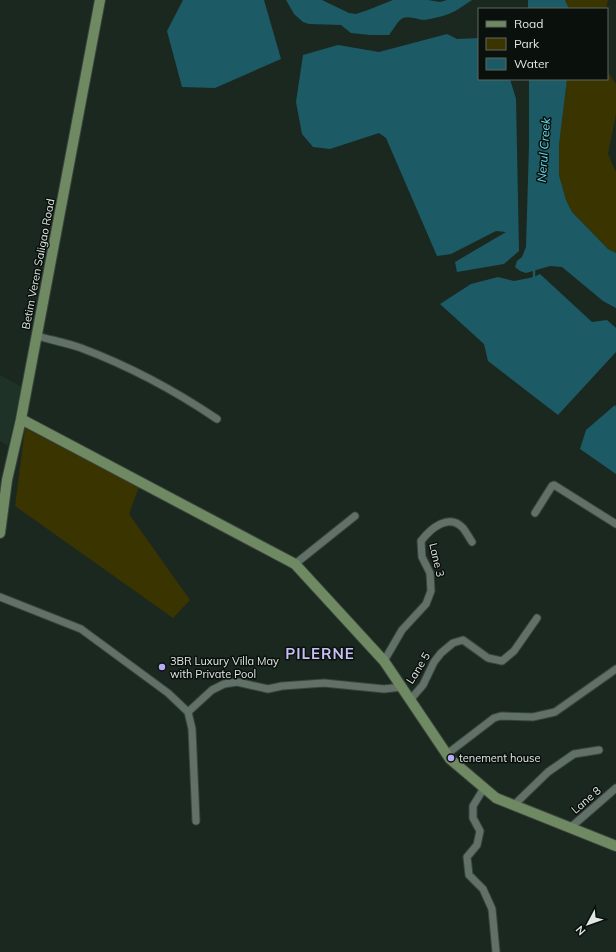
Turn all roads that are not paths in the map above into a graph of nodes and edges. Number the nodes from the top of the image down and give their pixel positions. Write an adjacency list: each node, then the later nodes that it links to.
1 (100, 0): 2 (main road, Betim Veren Saligao Road)
2 (37, 336): 3 (main road, Betim Veren Saligao Road); 4 (street)
3 (21, 419): 5 (main road, Betim Veren Saligao Road); 11 (main road)
4 (217, 419)
5 (4, 478): 9 (main road, Betim Veren Saligao Road)
6 (535, 514): 8 (street)
7 (356, 516): 11 (street)
8 (616, 524)
9 (0, 533)
10 (472, 542): 14 (street, Lane 3)
11 (295, 564): 14 (main road)
12 (0, 597): 18 (street)
13 (537, 618): 17 (street, Lane 5)
14 (384, 661): 16 (main road)
15 (616, 669): 20 (street)
16 (402, 687): 17 (main road); 18 (street)
17 (410, 700): 20 (main road)
18 (188, 712): 24 (street)
19 (599, 750): 23 (street)
20 (447, 754): 21 (main road)
21 (484, 788): 23 (main road); 27 (street)
22 (616, 788): 25 (street, Lane 8)
23 (514, 806): 25 (main road)
24 (196, 821)
25 (570, 828): 26 (main road)
26 (616, 846)
27 (496, 952)

